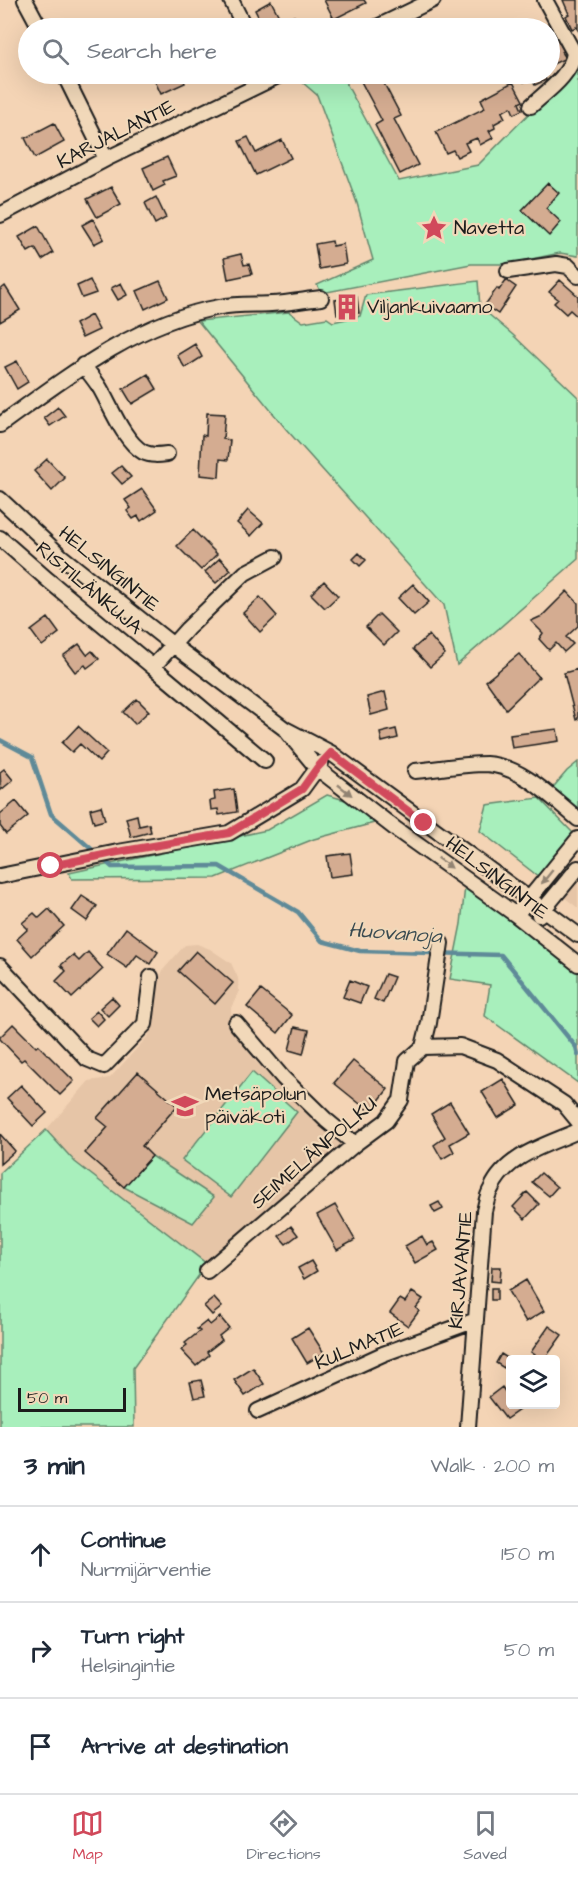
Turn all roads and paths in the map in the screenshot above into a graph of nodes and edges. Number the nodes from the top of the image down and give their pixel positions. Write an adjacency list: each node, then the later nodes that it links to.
1 (25, 0): 6 (street)
2 (231, 0): 7 (street)
3 (434, 0): 5 (street)
4 (545, 0): 9 (street)
5 (413, 4): 8 (street)
6 (35, 18)
7 (240, 18)
8 (391, 18)
9 (555, 18)
10 (560, 27): 11 (street)
11 (560, 78)
12 (69, 84): 16 (street)
13 (253, 84): 16 (street, KARJALANTIE)
14 (554, 84): 15 (street)
15 (531, 106)
16 (106, 159): 17 (street, KARJALANTIE)
17 (0, 215)
18 (508, 272): 19 (street)
19 (578, 276)
20 (321, 298): 21 (street)
21 (83, 365): 22 (street); 23 (street)
22 (0, 425)
23 (167, 454)
24 (0, 499): 27 (street, HELSINGINTIE)
25 (0, 538): 28 (street, RISTILÄNKUJA)
26 (274, 557): 27 (street)
27 (173, 645): 28 (street); 29 (street, HELSINGINTIE)
28 (153, 667): 31 (street, RISTILÄNKUJA)
29 (285, 729): 30 (street, HELSINGINTIE); 32 (street, HELSINGINTIE)
30 (331, 753): 32 (street); 38 (street, HELSINGINTIE)
31 (265, 761)
32 (317, 768): 37 (street); 40 (street, HELSINGINTIE, one-way to 40)
33 (415, 771): 34 (street)
34 (578, 819)
35 (578, 839): 38 (street, one-way to 38)
36 (578, 868): 39 (street)
37 (0, 876)
38 (528, 898): 39 (street, HELSINGINTIE); 40 (street)
39 (544, 910): 41 (street); 42 (street, HELSINGINTIE)
40 (516, 915): 41 (street, HELSINGINTIE)
41 (529, 925): 44 (street, HELSINGINTIE)
42 (578, 936)
43 (441, 943): 48 (street, SEIMELÄNPOLKU)
44 (578, 964)
45 (0, 966): 46 (street)
46 (151, 977)
47 (236, 1023): 51 (street)
48 (423, 1047): 49 (street); 51 (street, SEIMELÄNPOLKU)
49 (578, 1121)
50 (578, 1131): 53 (street, KIRJAVANTIE)
51 (355, 1144): 52 (street, SEIMELÄNPOLKU)
52 (207, 1271)
53 (476, 1320): 54 (street, KULMATIE); 55 (street, KIRJAVANTIE)
54 (258, 1411)
55 (468, 1427)

